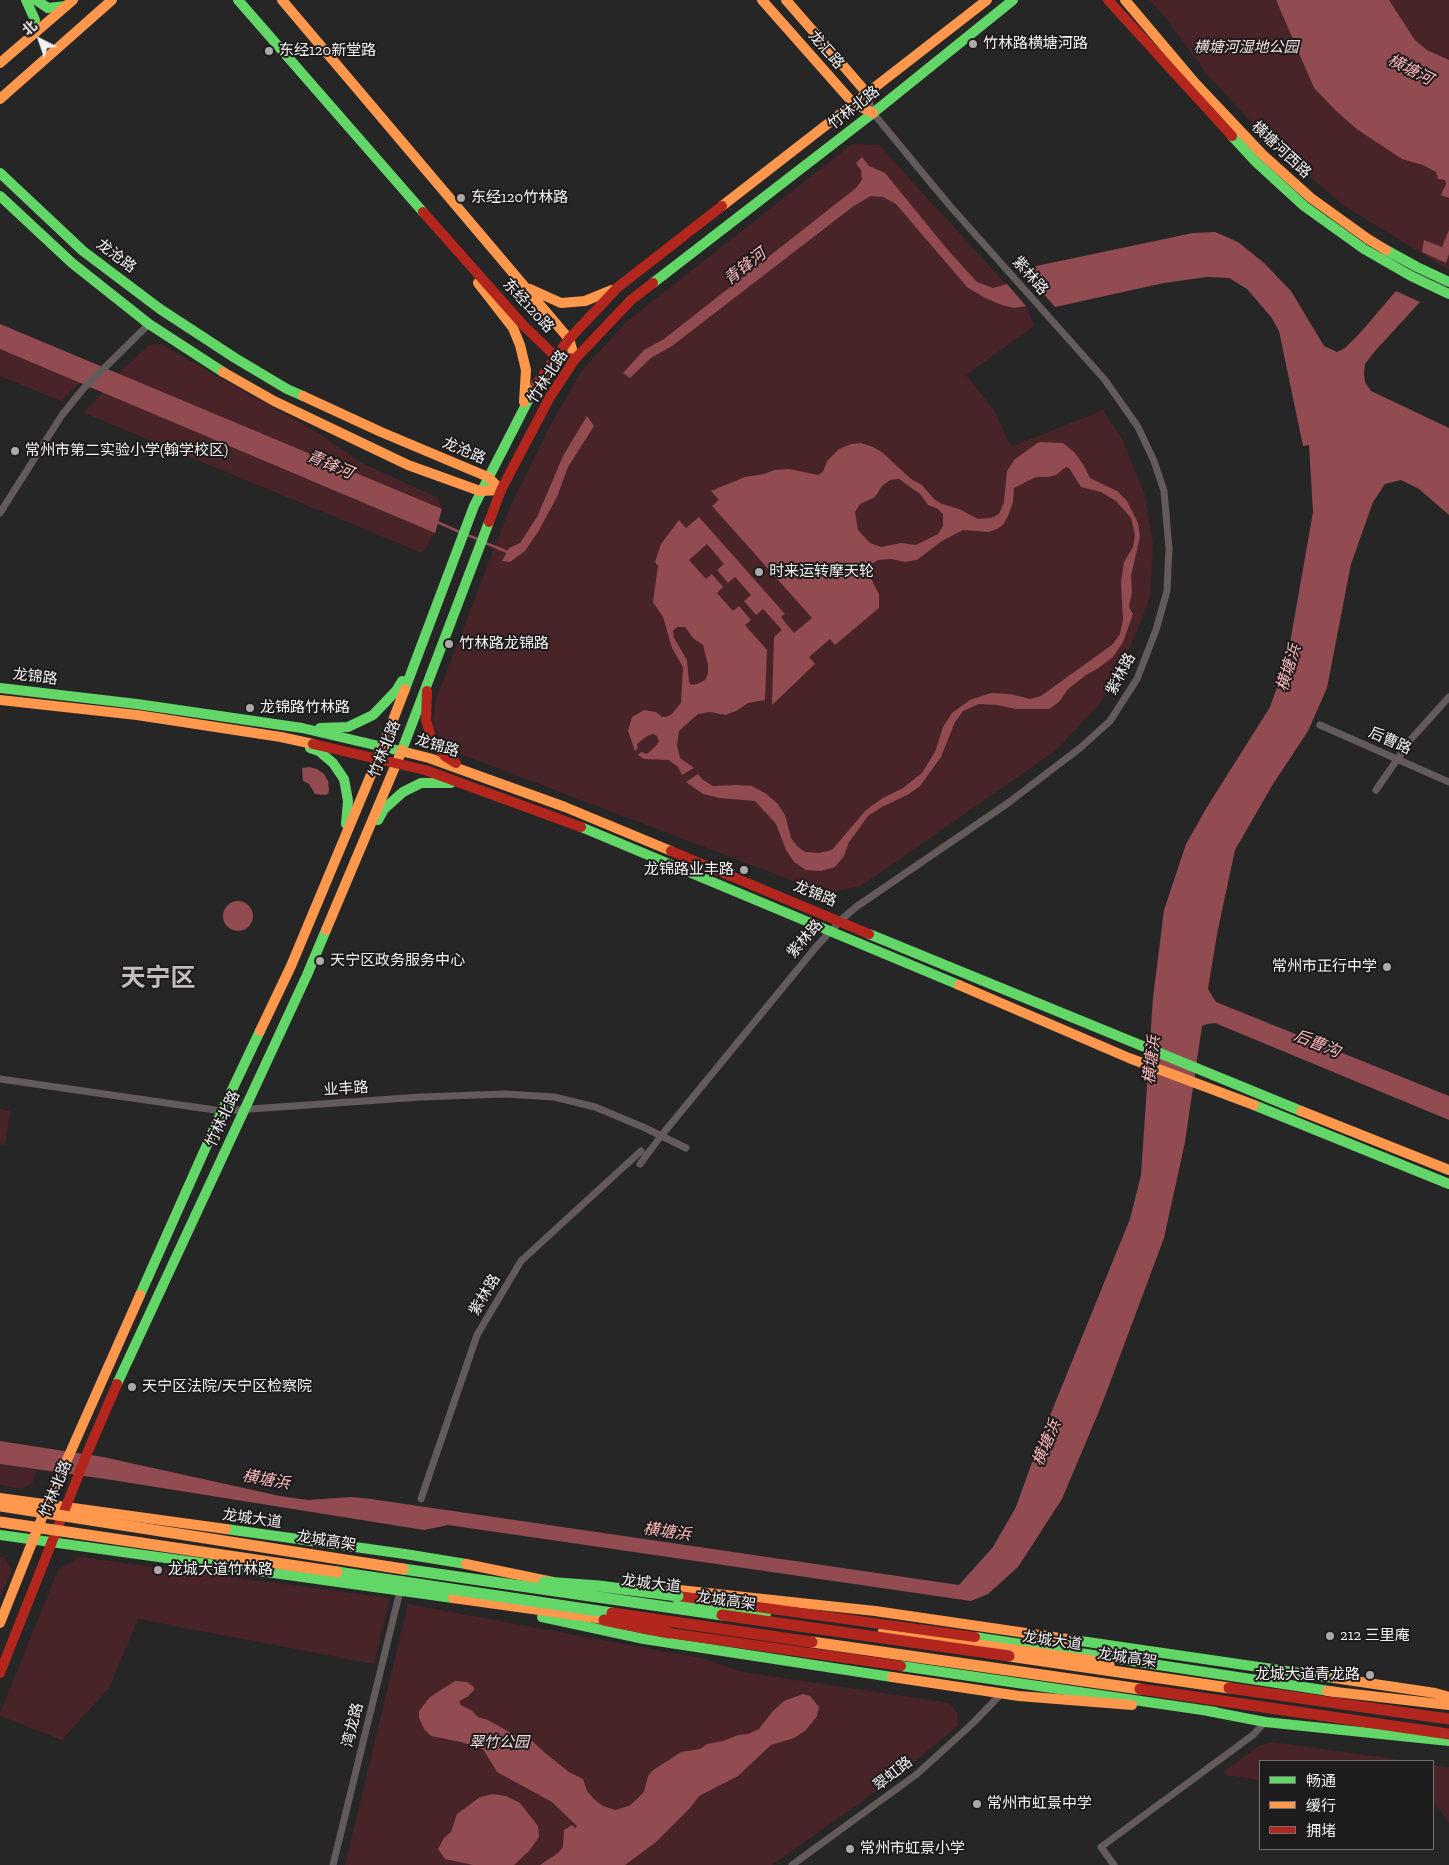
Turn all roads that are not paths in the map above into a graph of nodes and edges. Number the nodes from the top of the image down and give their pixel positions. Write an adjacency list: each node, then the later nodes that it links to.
1 (26, 0): 13 (main road)
2 (36, 0): 12 (main road)
3 (112, 0): 16 (main road)
4 (238, 0): 21 (main road, 东经120路)
5 (282, 0): 25 (main road, 东经120路)
6 (762, 0): 17 (main road, 龙汇路)
7 (786, 0): 15 (main road, 龙汇路)
8 (987, 0): 15 (main road, 竹林北路)
9 (1013, 0): 18 (main road, 竹林北路)
10 (1108, 0): 23 (main road, 横塘河西路)
11 (1126, 0): 23 (main road, 横塘河西路)
12 (69, 3): 13 (main road)
13 (32, 35): 14 (main road)
14 (0, 63)
15 (866, 92): 17 (main road, 竹林北路); 18 (street, 紫林路)
16 (0, 98)
17 (853, 103): 18 (main road, 龙汇路); 22 (main road, 竹林北路)
18 (873, 113): 30 (main road, 竹林北路); 55 (street, 紫林路)
19 (0, 173): 32 (main road, 龙沧路)
20 (0, 196): 27 (main road, 龙沧路)
21 (434, 224): 29 (main road, 东经120路); 31 (main road)
22 (653, 260): 25 (main road); 28 (main road, 竹林北路)
23 (1414, 272): 24 (main road)
24 (1441, 283): 26 (main road)
25 (523, 285): 28 (main road, 东经120路)
26 (1449, 294)
27 (149, 324): 34 (main road, 龙沧路); 35 (street)
28 (569, 338): 29 (main road, 竹林北路); 30 (main road, 东经120路)
29 (555, 356): 30 (main road, 东经120路); 31 (main road, 竹林北路)
30 (575, 359): 33 (main road, 竹林北路)
31 (524, 406): 32 (main road, 竹林北路)
32 (488, 477): 33 (main road, 龙沧路); 34 (main road, 竹林北路)
33 (501, 490): 34 (main road, 龙沧路); 37 (main road, 竹林北路)
34 (480, 491): 36 (main road, 竹林北路)
35 (0, 513)
36 (419, 650): 42 (main road); 44 (main road, 竹林北路)
37 (429, 679): 45 (main road, 竹林北路); 49 (main road)
38 (0, 688): 42 (main road, 龙锦路)
39 (1449, 697): 47 (street)
40 (0, 700): 43 (main road, 龙锦路)
41 (1320, 725): 47 (street, 后曹路)
42 (302, 728): 44 (main road, 龙锦路)
43 (281, 737): 46 (main road, 龙锦路); 53 (main road)
44 (383, 746): 45 (main road, 龙锦路); 46 (main road, 竹林北路)
45 (401, 751): 48 (main road, 竹林北路); 49 (main road, 龙锦路)
46 (377, 760): 48 (main road, 龙锦路); 53 (main road, 竹林北路)
47 (1398, 760): 50 (street, 后曹路); 52 (street)
48 (396, 763): 51 (main road, 龙锦路); 54 (main road, 竹林北路)
49 (483, 778): 55 (main road, 龙锦路)
50 (1449, 782)
51 (474, 786): 54 (main road); 56 (main road, 龙锦路)
52 (1376, 790)
53 (343, 842): 58 (main road, 竹林北路)
54 (360, 848): 59 (main road, 竹林北路)
55 (841, 920): 56 (street, 紫林路); 64 (main road, 龙锦路)
56 (831, 930): 60 (street, 紫林路); 65 (main road, 龙锦路)
57 (0, 1079): 58 (street, 业丰路)
58 (222, 1111): 59 (street, 业丰路); 69 (main road, 竹林北路)
59 (244, 1111): 60 (street, 业丰路); 70 (main road, 竹林北路)
60 (661, 1136): 61 (street, 业丰路); 63 (street, 紫林路)
61 (686, 1148)
62 (641, 1150): 67 (street, 紫林路)
63 (640, 1164)
64 (1449, 1170)
65 (1449, 1184)
66 (0, 1497): 69 (main road, 龙城大道)
67 (421, 1498)
68 (0, 1505): 76 (main road, 龙城高架, bridge)
69 (47, 1506): 70 (main road, 龙城大道); 73 (main road, 竹林北路)
70 (65, 1508): 74 (main road, 竹林北路); 75 (main road, 龙城大道)
71 (2, 1522): 78 (main road, 龙城高架, bridge)
72 (0, 1537): 73 (main road)
73 (34, 1541): 74 (main road); 79 (main road, 竹林北路)
74 (51, 1544): 77 (main road); 80 (main road, 竹林北路)
75 (509, 1572): 81 (main road, 龙城大道); 83 (main road)
76 (460, 1578): 81 (main road, bridge); 86 (main road, 龙城高架, bridge)
77 (400, 1591): 78 (main road); 90 (street, 湾龙路)
78 (457, 1595): 82 (main road); 85 (main road, bridge); 85 (main road); 88 (main road, 龙城高架, bridge)
79 (0, 1623)
80 (0, 1673)
81 (1336, 1692): 84 (main road, 龙城大道)
82 (1002, 1693): 85 (main road); 91 (street, 翠虹路)
83 (1449, 1697)
84 (1449, 1705)
85 (1216, 1712): 87 (main road)
86 (1449, 1719)
87 (1265, 1722): 89 (main road); 92 (street)
88 (1449, 1734)
89 (1449, 1741)
90 (333, 1865)
91 (792, 1865)
92 (1114, 1865)

